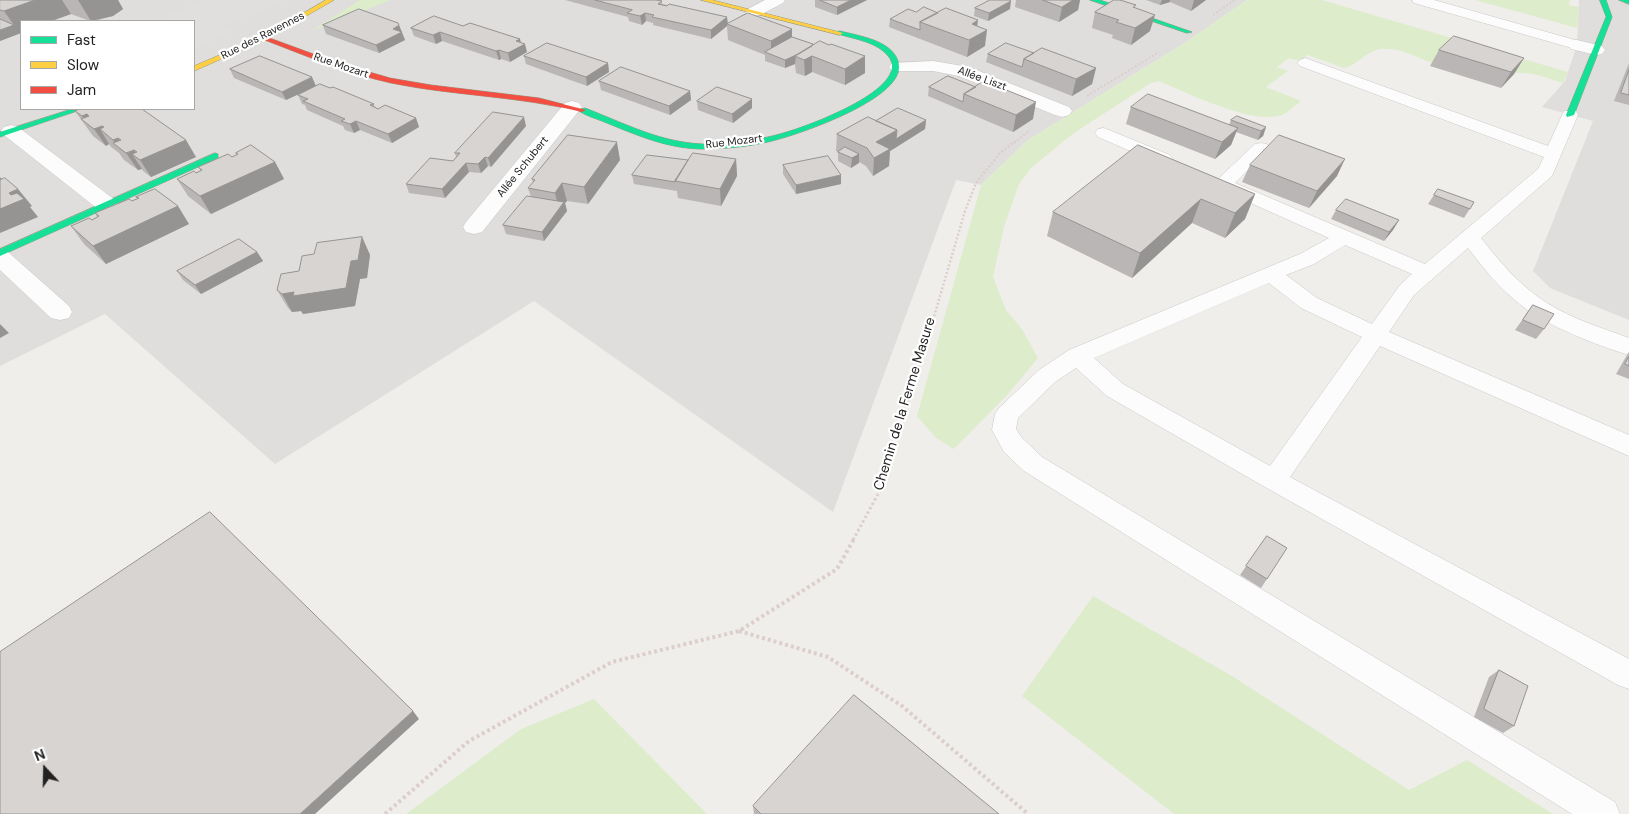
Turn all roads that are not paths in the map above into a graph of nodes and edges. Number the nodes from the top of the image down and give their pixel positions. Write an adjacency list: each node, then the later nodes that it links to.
1 (331, 0): 11 (street, Rue des Ravennes)
2 (704, 0): 9 (street)
3 (777, 0): 9 (street)
4 (1093, 0): 10 (street)
5 (1419, 0): 12 (lane)
6 (1603, 0): 13 (street)
7 (1622, 0): 8 (street)
8 (1629, 2)
9 (754, 12): 15 (street)
10 (1189, 32)
11 (264, 38): 16 (street, Rue des Ravennes); 17 (street, Rue Mozart)
12 (1576, 45): 13 (street)
13 (1596, 50): 20 (street)
14 (1305, 63): 24 (lane)
15 (898, 67): 17 (street, Rue Mozart); 19 (street, Allée Liszt)
16 (195, 69)
17 (572, 107): 30 (street, Allée Schubert)
18 (76, 110): 21 (street)
19 (1062, 111)
20 (1570, 115): 24 (lane)
21 (6, 133): 29 (street)
22 (1104, 133): 26 (lane)
23 (1261, 148): 28 (lane)
24 (1553, 154): 32 (lane)
25 (215, 156): 29 (street)
26 (1177, 165)
27 (1204, 176): 28 (lane)
28 (1223, 184): 31 (lane)
29 (107, 205): 33 (street)
30 (474, 227)
31 (1344, 237): 34 (lane); 35 (lane)
32 (1470, 237): 34 (lane); 38 (lane)
33 (0, 255): 36 (street)
34 (1427, 273): 37 (lane)
35 (1270, 274): 37 (lane); 39 (lane)
36 (60, 312)
37 (1376, 334): 40 (lane); 41 (lane)
38 (1629, 347)
39 (1077, 356): 41 (lane); 43 (lane)
40 (1629, 446)
41 (1274, 480): 42 (lane)
42 (1629, 675)
43 (1603, 814)

